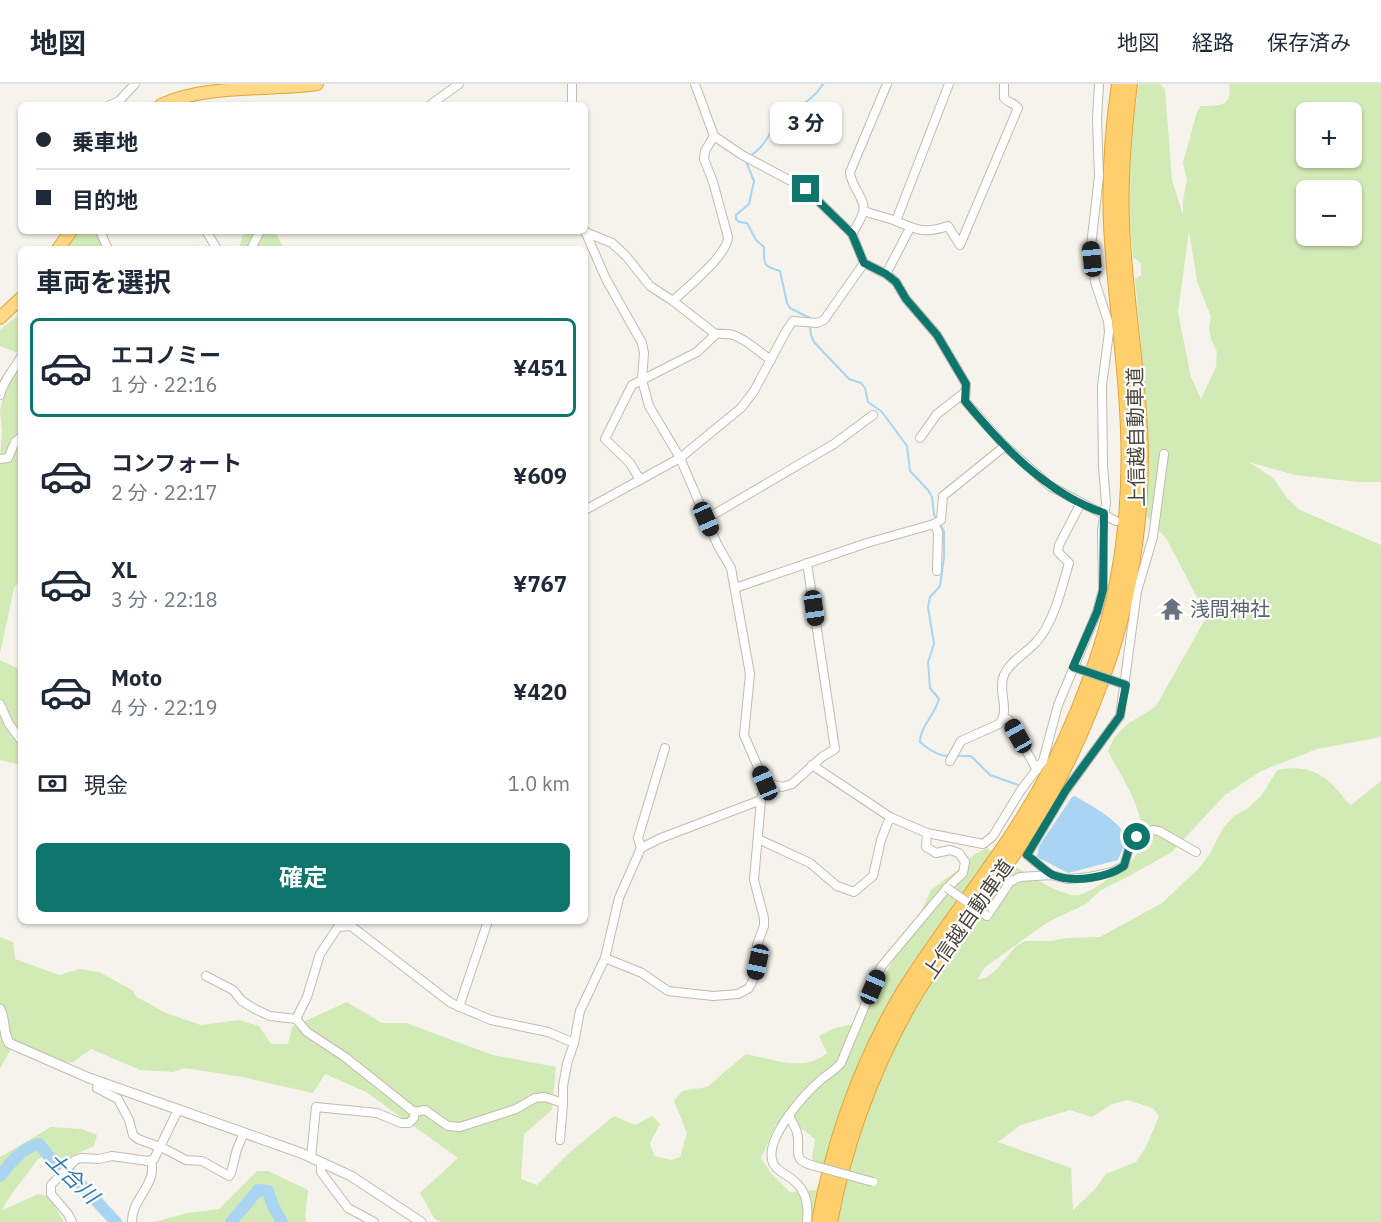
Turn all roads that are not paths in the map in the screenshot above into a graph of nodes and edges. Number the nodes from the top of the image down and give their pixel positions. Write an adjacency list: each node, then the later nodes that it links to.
1 (135, 84): 12 (street)
2 (317, 84): 13 (highway)
3 (459, 84): 14 (street)
4 (572, 84): 15 (street)
5 (695, 84): 16 (street)
6 (887, 84): 17 (street)
7 (949, 84): 18 (street)
8 (1004, 84): 19 (street)
9 (1099, 84): 44 (street)
10 (1119, 84): 95 (highway, 上信越自動車道)
11 (1130, 84): 96 (highway, 上信越自動車道)
12 (117, 102)
13 (165, 102)
14 (434, 102)
15 (572, 102)
16 (714, 136): 22 (street); 26 (street)
17 (864, 211): 18 (street); 22 (street)
18 (896, 221): 19 (street)
19 (910, 228): 24 (street)
20 (588, 233): 26 (street)
21 (586, 234): 31 (street)
22 (852, 234): 23 (street)
23 (864, 263): 24 (street); 30 (street)
24 (886, 274): 32 (street)
25 (18, 300): 27 (highway)
26 (673, 301): 28 (street)
27 (3, 313)
28 (716, 334): 30 (street); 31 (street)
29 (18, 360): 33 (street)
30 (771, 360): 39 (street)
31 (642, 380): 39 (street); 41 (street)
32 (964, 393): 35 (street); 37 (street)
33 (0, 395)
34 (873, 415): 45 (street)
35 (920, 438)
36 (18, 439): 40 (street)
37 (1005, 446): 42 (street); 47 (street)
38 (1164, 454): 52 (street)
39 (680, 458): 41 (street); 45 (street)
40 (0, 459)
41 (640, 480): 43 (street)
42 (1081, 503): 44 (street); 54 (street)
43 (588, 508)
44 (1104, 513): 46 (street); 51 (street)
45 (706, 519): 50 (street)
46 (1116, 521)
47 (934, 524): 48 (street); 49 (street)
48 (807, 563): 50 (street); 58 (street)
49 (937, 571)
50 (735, 588): 60 (street)
51 (1073, 667): 52 (street, bridge); 59 (street)
52 (1126, 685): 67 (street)
53 (0, 704): 55 (street)
54 (1003, 717): 57 (street); 59 (street)
55 (18, 736)
56 (665, 748): 65 (street)
57 (950, 761)
58 (812, 765): 60 (street); 62 (street)
59 (1037, 770): 63 (street)
60 (765, 783): 61 (street)
61 (761, 800): 64 (street); 65 (street)
62 (890, 817): 63 (street); 64 (street)
63 (927, 833): 68 (street)
64 (758, 839): 72 (street)
65 (641, 848): 72 (street)
66 (1196, 852): 67 (street)
67 (1051, 875): 68 (street, bridge)
68 (947, 888): 82 (street)
69 (348, 924): 76 (street)
70 (353, 924): 74 (street)
71 (487, 924): 74 (street)
72 (605, 958): 77 (street)
73 (206, 976): 76 (street)
74 (459, 1007): 77 (street)
75 (0, 1009): 78 (street)
76 (296, 1019): 81 (street)
77 (574, 1043): 79 (street)
78 (99, 1082): 80 (street); 85 (street)
79 (563, 1103): 81 (street); 84 (street)
80 (178, 1110): 83 (street); 85 (street)
81 (414, 1112): 86 (street)
82 (789, 1115): 89 (street, bridge); 94 (street)
83 (243, 1133): 85 (street); 86 (street)
84 (560, 1140)
85 (160, 1148): 87 (street)
86 (311, 1158): 88 (street)
87 (151, 1161): 90 (street); 91 (street)
88 (321, 1162): 92 (street); 93 (street)
89 (873, 1182)
90 (72, 1222)
91 (132, 1222)
92 (374, 1222)
93 (421, 1222)
94 (807, 1222)
95 (819, 1222)
96 (830, 1222)

